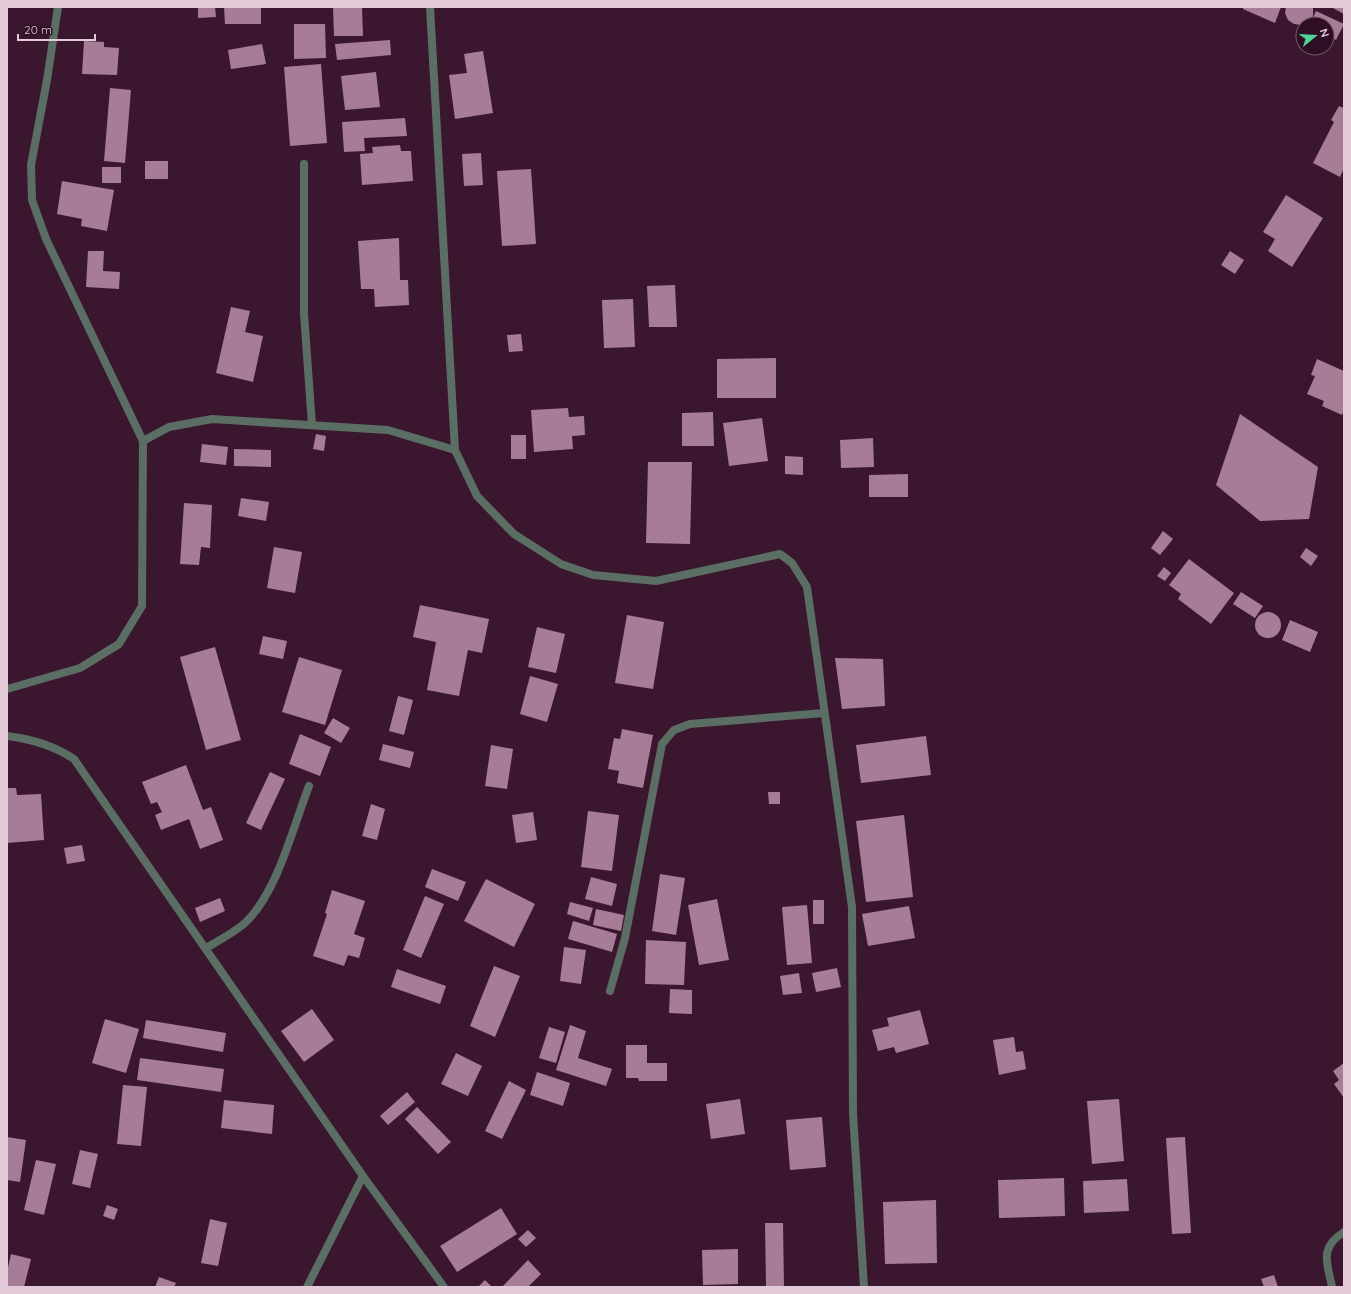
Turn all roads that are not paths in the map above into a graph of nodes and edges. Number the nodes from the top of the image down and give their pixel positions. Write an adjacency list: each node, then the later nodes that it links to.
1 (58, 7): 5 (street)
2 (430, 7): 6 (street)
3 (304, 164): 4 (street)
4 (312, 425): 5 (street); 6 (street)
5 (143, 441): 7 (street)
6 (455, 450): 8 (street)
7 (7, 689)
8 (824, 713): 12 (street); 17 (street)
9 (7, 736): 11 (street)
10 (309, 786): 11 (street)
11 (206, 948): 13 (street)
12 (610, 991)
13 (363, 1176): 15 (street); 16 (street)
14 (1344, 1232): 18 (street)
15 (307, 1287)
16 (444, 1287)
17 (864, 1287)
18 (1332, 1287)

